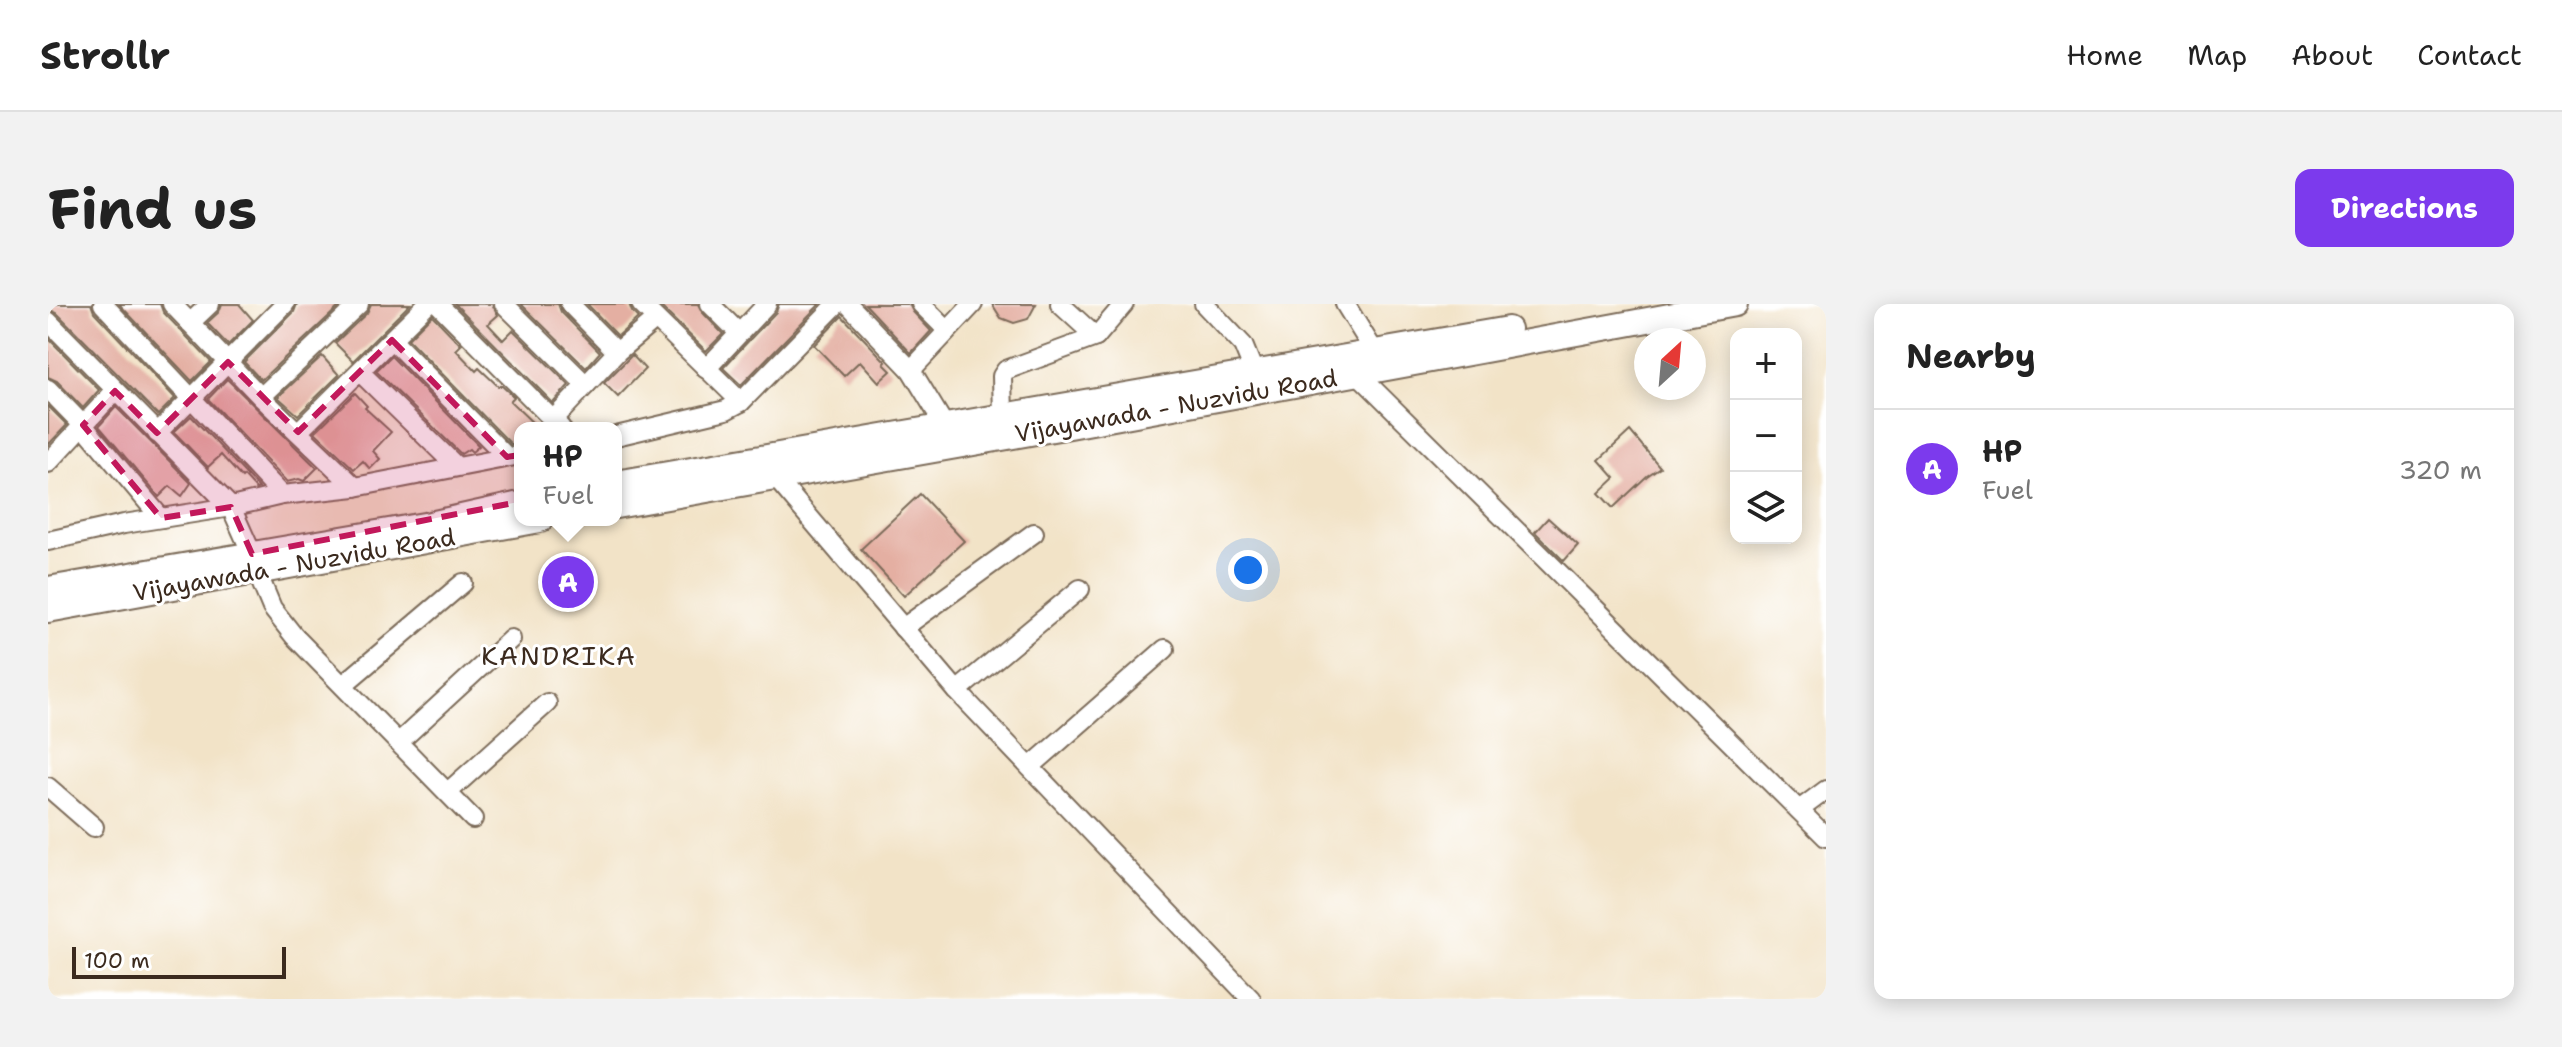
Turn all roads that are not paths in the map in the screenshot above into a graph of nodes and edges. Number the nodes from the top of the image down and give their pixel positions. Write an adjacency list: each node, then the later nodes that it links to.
1 (103, 304): 42 (street)
2 (172, 304): 25 (street)
3 (210, 304): 25 (street)
4 (285, 304): 32 (street)
5 (359, 304): 41 (street)
6 (427, 304): 29 (street)
7 (438, 304): 46 (street)
8 (570, 304): 31 (street)
9 (641, 304): 23 (street)
10 (710, 304): 27 (street)
11 (767, 304): 27 (street)
12 (837, 304): 43 (street)
13 (848, 304): 37 (street)
14 (921, 304): 26 (street)
15 (973, 304): 26 (street)
16 (1060, 304): 28 (street)
17 (1124, 304): 28 (street)
18 (1345, 304): 30 (street)
19 (1660, 304): 30 (main road, Vijayawada - Nuzvidu Road)
20 (1735, 304): 36 (main road, Vijayawada - Nuzvidu Road)
21 (1207, 307): 35 (street)
22 (516, 308): 38 (street)
23 (656, 319): 31 (street); 33 (street)
24 (48, 321): 40 (street)
25 (190, 323): 32 (street)
26 (947, 330): 37 (street)
27 (739, 333): 33 (street)
28 (1096, 337): 44 (street)
29 (392, 340): 34 (street); 52 (street)
30 (1374, 351): 35 (main road, Vijayawada - Nuzvidu Road)
31 (617, 352): 38 (street)
32 (228, 362): 41 (street); 42 (street)
33 (706, 369): 43 (street)
34 (360, 372): 49 (street); 54 (street)
35 (1254, 372): 44 (main road, Vijayawada - Nuzvidu Road)
36 (1357, 373): 55 (main road, Vijayawada - Nuzvidu Road); 82 (street)
37 (916, 378): 45 (street)
38 (586, 385): 47 (street)
39 (48, 389): 48 (street)
40 (115, 391): 48 (street); 50 (street)
41 (261, 397): 49 (street)
42 (192, 399): 50 (street); 58 (street)
43 (741, 402): 51 (street)
44 (1003, 410): 45 (main road, Vijayawada - Nuzvidu Road)
45 (941, 418): 56 (main road, Vijayawada - Nuzvidu Road)
46 (555, 422)
47 (558, 422)
48 (83, 425): 53 (street); 62 (street)
49 (298, 432): 57 (street)
50 (157, 433): 61 (street)
51 (622, 435)
52 (513, 456): 54 (street)
53 (49, 460)
54 (456, 466): 57 (street)
55 (775, 477): 60 (main road, Vijayawada - Nuzvidu Road); 71 (street)
56 (622, 482)
57 (355, 487): 58 (street)
58 (282, 495): 61 (street)
59 (514, 505): 66 (main road, Vijayawada - Nuzvidu Road)
60 (622, 505)
61 (234, 512): 62 (street); 66 (street)
62 (161, 518): 65 (street)
63 (514, 523): 66 (main road, Vijayawada - Nuzvidu Road)
64 (1034, 533): 71 (street)
65 (52, 535)
66 (252, 555): 68 (main road, Vijayawada - Nuzvidu Road); 70 (main road, Vijayawada - Nuzvidu Road); 74 (street)
67 (463, 583): 74 (street)
68 (48, 589)
69 (1080, 589): 75 (street)
70 (48, 610)
71 (903, 628): 75 (street)
72 (511, 639): 77 (street)
73 (1165, 649): 78 (street)
74 (343, 685): 77 (street)
75 (957, 691): 78 (street)
76 (547, 703): 81 (street)
77 (399, 742): 81 (street)
78 (1030, 767): 86 (street)
79 (48, 787): 84 (street)
80 (1826, 790): 82 (street)
81 (448, 792): 83 (street)
82 (1799, 810): 85 (street)
83 (473, 819)
84 (94, 827)
85 (1826, 837)
86 (1251, 999)

